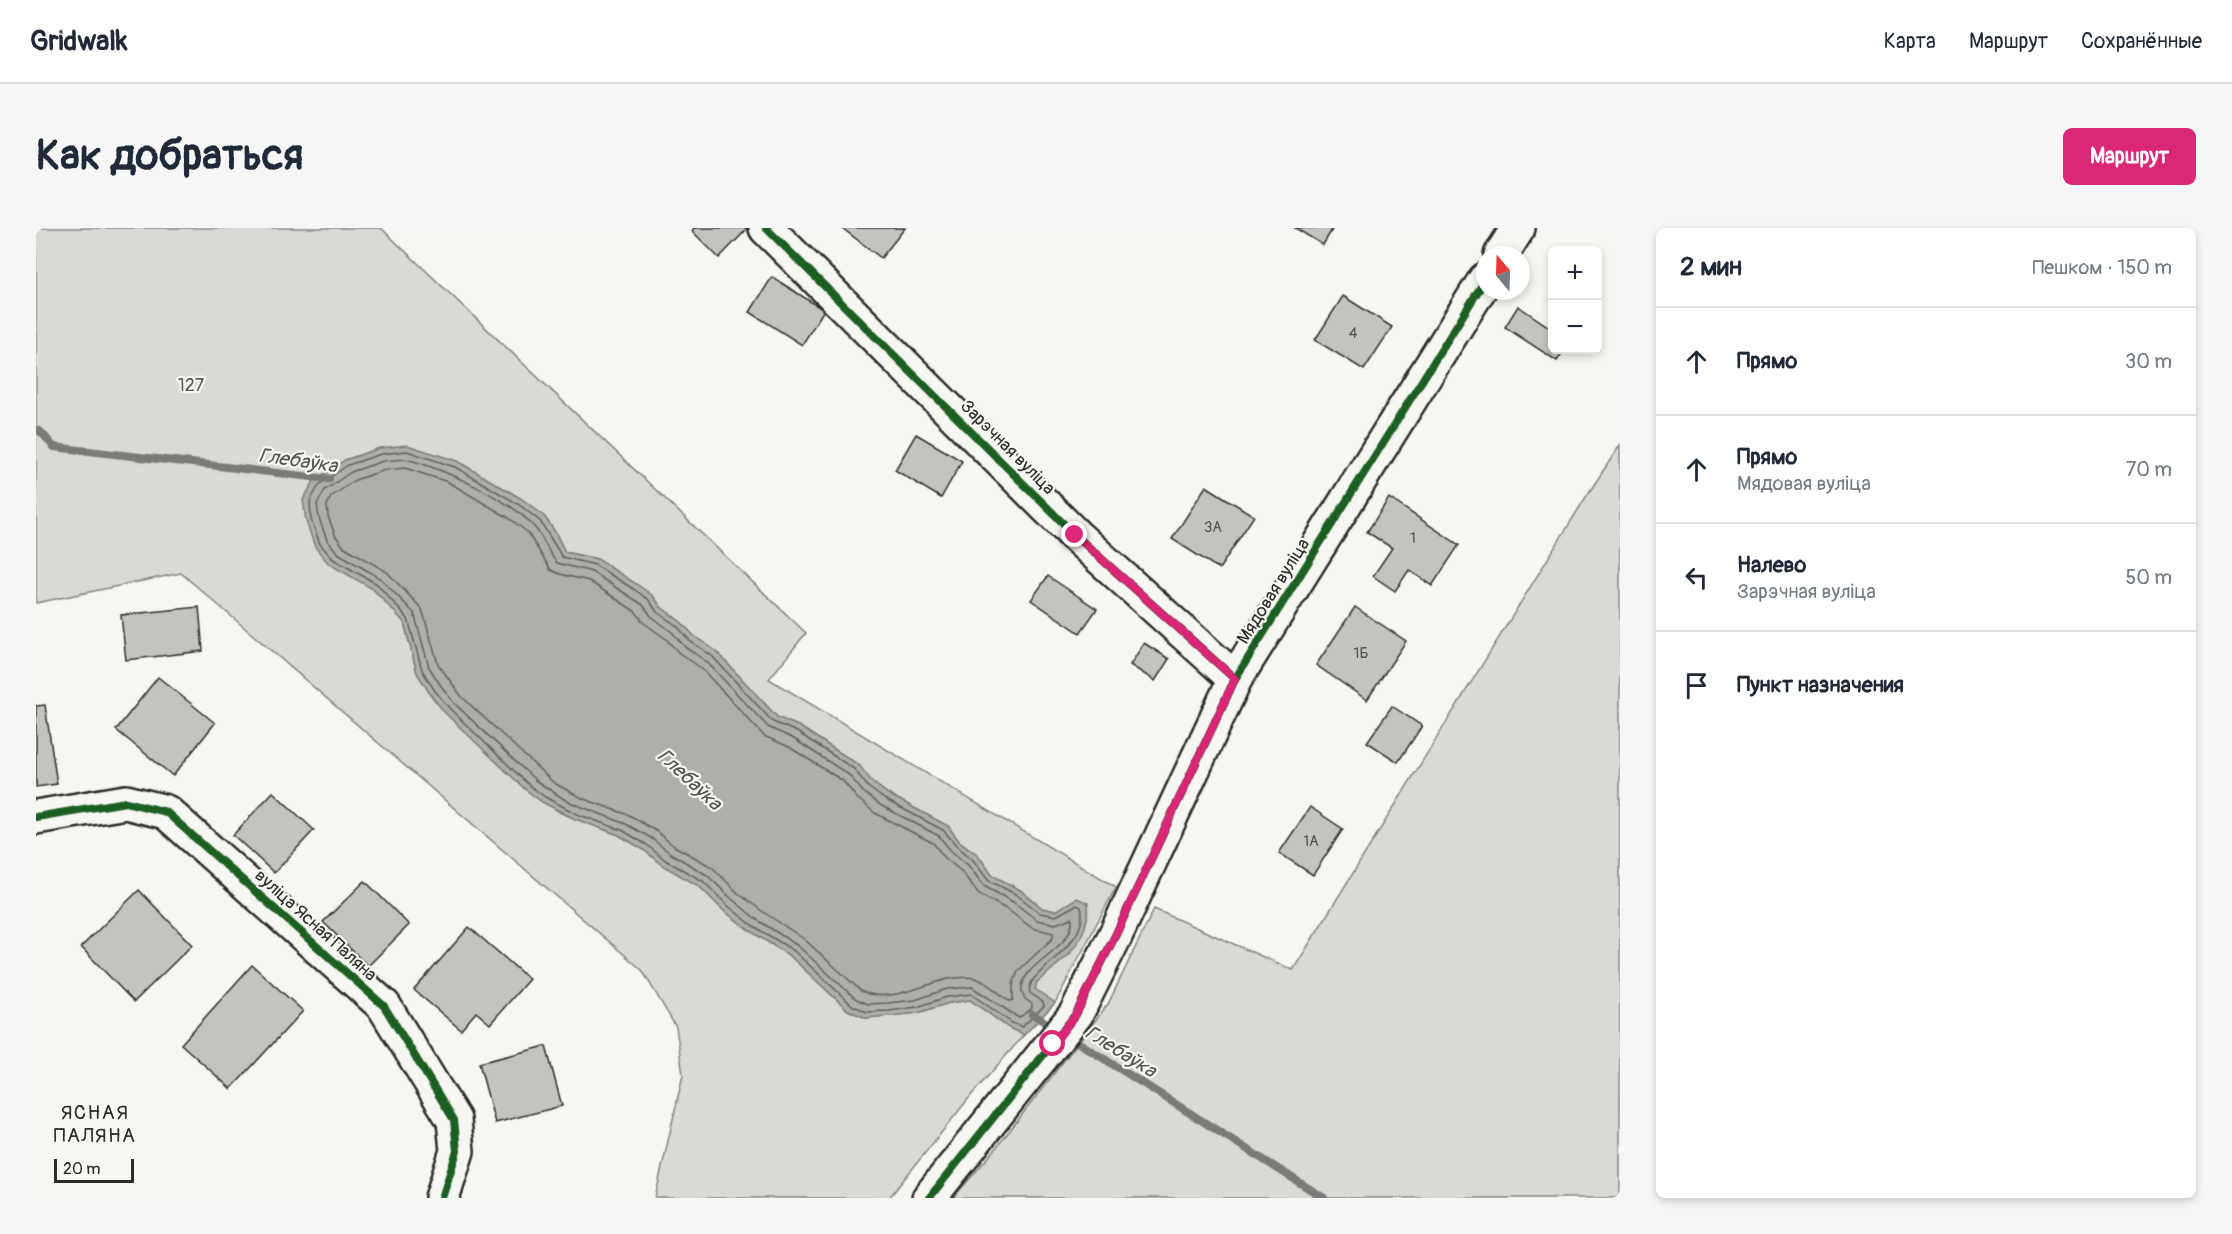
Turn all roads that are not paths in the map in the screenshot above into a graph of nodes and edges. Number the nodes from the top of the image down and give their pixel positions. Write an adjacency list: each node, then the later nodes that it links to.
1 (766, 228): 5 (street, Зарэчная вуліца)
2 (1518, 228): 3 (street)
3 (1507, 246)
4 (1476, 294): 5 (street, Мядовая вуліца)
5 (1235, 679): 8 (street, Мядовая вуліца)
6 (36, 817): 7 (street, вуліца Ясная Паляна)
7 (442, 1198)
8 (928, 1198)

